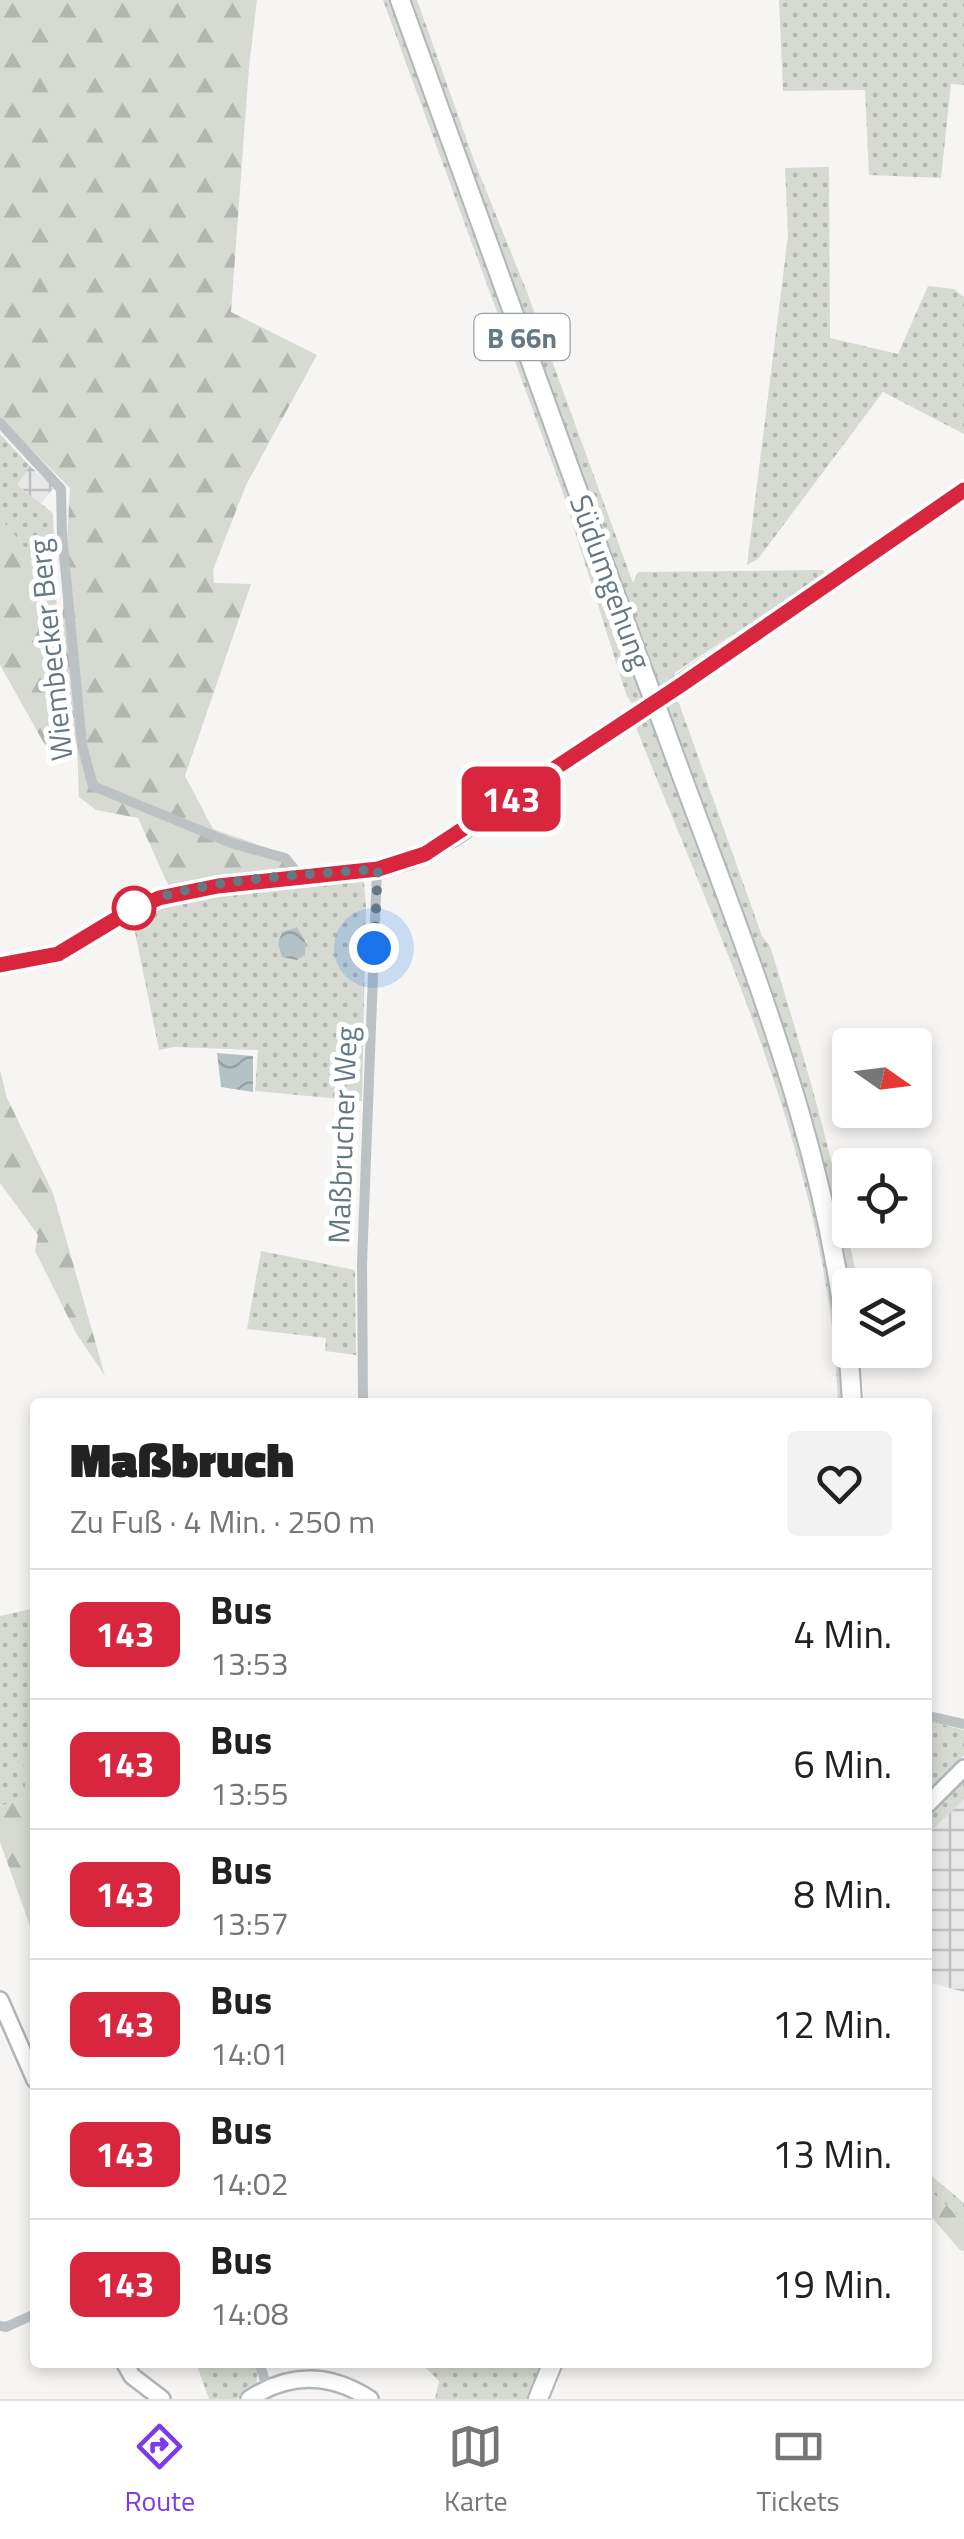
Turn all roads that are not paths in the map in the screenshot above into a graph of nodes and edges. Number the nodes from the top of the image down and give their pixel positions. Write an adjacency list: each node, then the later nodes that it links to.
1 (400, 0): 8 (main road, Südumgehung / B 66n, bridge)
2 (0, 423): 5 (street, Wiembecker Berg)
3 (964, 490): 4 (street)
4 (378, 869): 5 (street); 7 (street, Maßbrucher Weg)
5 (300, 876): 6 (street)
6 (0, 965)
7 (363, 1398)
8 (852, 1398)
9 (932, 1717): 10 (street)
10 (964, 1724)
11 (964, 1768): 12 (street)
12 (932, 1800)
13 (0, 2000): 14 (street)
14 (30, 2069)
15 (30, 2316): 16 (street)
16 (2, 2330)
17 (127, 2368): 21 (street)
18 (261, 2368): 20 (street)
19 (551, 2368): 24 (main road)
20 (267, 2387): 22 (street); 23 (street)
21 (162, 2399)
22 (249, 2399)
23 (370, 2399)
24 (538, 2399)

